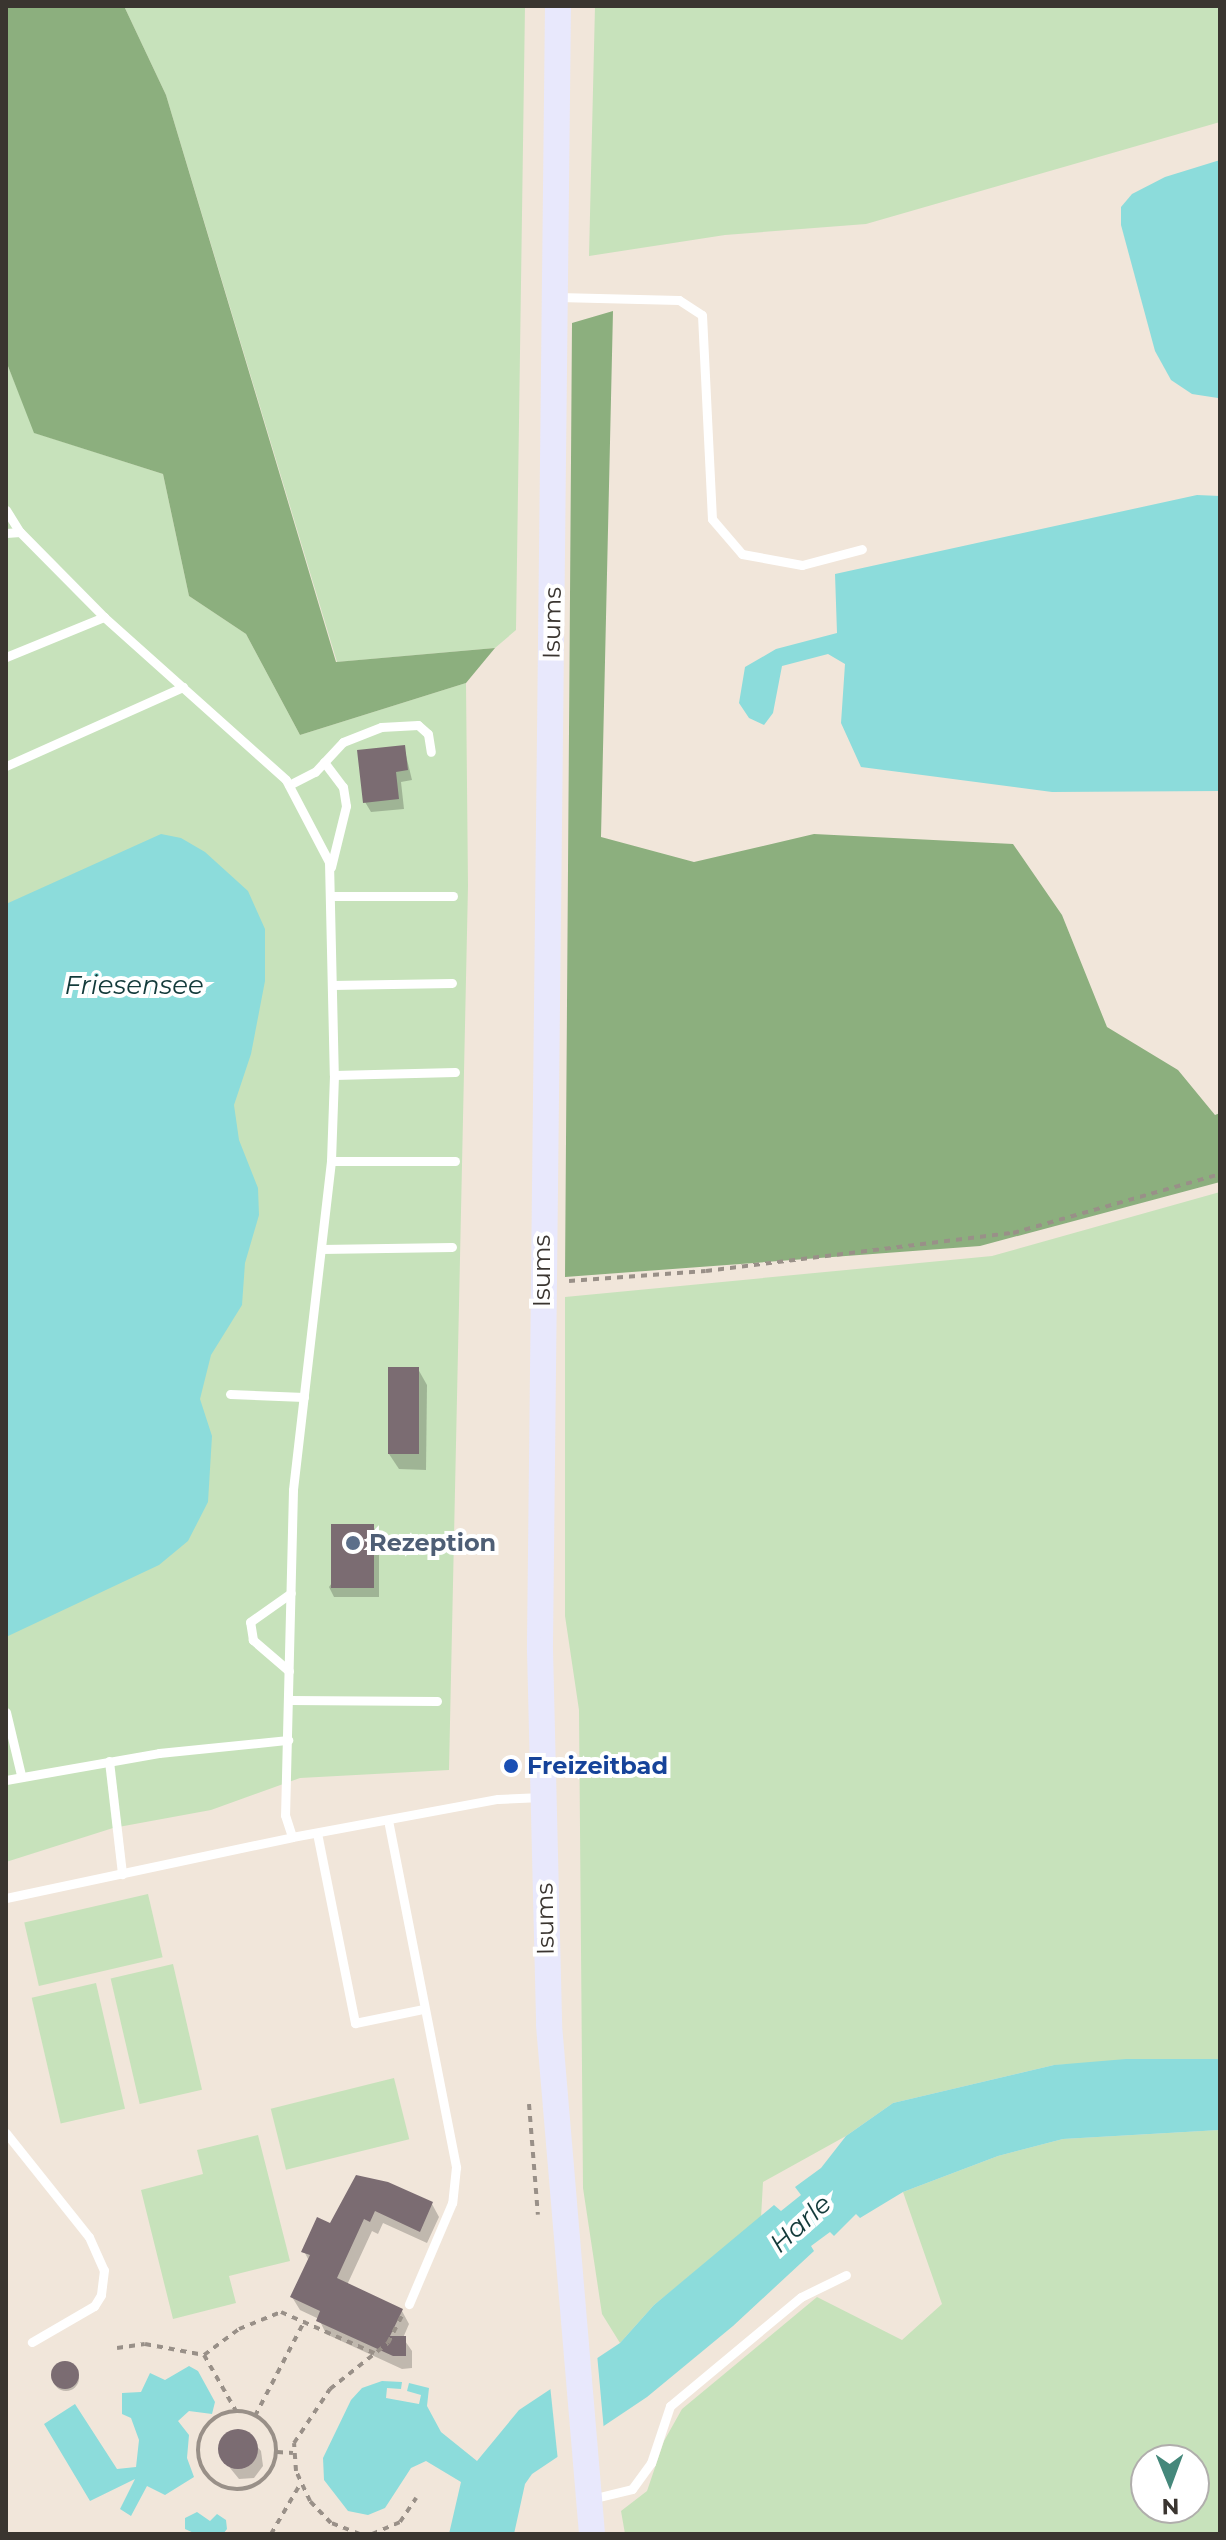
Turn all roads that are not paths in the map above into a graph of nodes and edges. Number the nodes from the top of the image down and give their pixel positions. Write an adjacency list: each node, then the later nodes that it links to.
1 (558, 6): 2 (main road, Isums)
2 (555, 297): 6 (lane); 36 (main road, Isums)
3 (6, 510): 4 (lane)
4 (20, 532): 5 (lane); 7 (lane)
5 (6, 533)
6 (862, 549)
7 (104, 617): 8 (lane); 9 (lane)
8 (6, 657)
9 (183, 687): 12 (lane); 13 (lane)
10 (431, 752): 11 (lane)
11 (324, 762): 13 (lane); 14 (lane)
12 (6, 766)
13 (289, 785): 14 (lane)
14 (329, 871): 15 (lane)
15 (332, 896): 16 (lane); 18 (lane)
16 (453, 896)
17 (452, 983): 18 (lane)
18 (332, 985): 20 (lane)
19 (455, 1072): 20 (lane)
20 (334, 1075): 21 (lane)
21 (331, 1161): 22 (lane); 24 (lane)
22 (455, 1161)
23 (452, 1247): 24 (lane)
24 (321, 1249): 26 (lane)
25 (230, 1394): 26 (lane)
26 (304, 1397): 27 (lane)
27 (291, 1593): 28 (lane); 28 (lane)
28 (289, 1671): 29 (lane)
29 (289, 1700): 30 (lane); 32 (lane)
30 (437, 1701)
31 (6, 1712): 34 (lane)
32 (288, 1740): 33 (lane); 39 (lane)
33 (109, 1761): 34 (lane); 40 (lane)
34 (21, 1775): 35 (lane)
35 (6, 1780)
36 (542, 1797): 37 (lane); 47 (main road, Isums)
37 (388, 1820): 38 (lane); 42 (lane)
38 (317, 1833): 39 (lane); 42 (lane)
39 (292, 1837): 40 (lane)
40 (122, 1874): 41 (lane)
41 (6, 1898)
42 (423, 2009): 45 (lane)
43 (6, 2133): 46 (lane)
44 (846, 2275): 47 (lane)
45 (409, 2304)
46 (32, 2342)
47 (587, 2486): 48 (main road, Isums)
48 (592, 2534)

